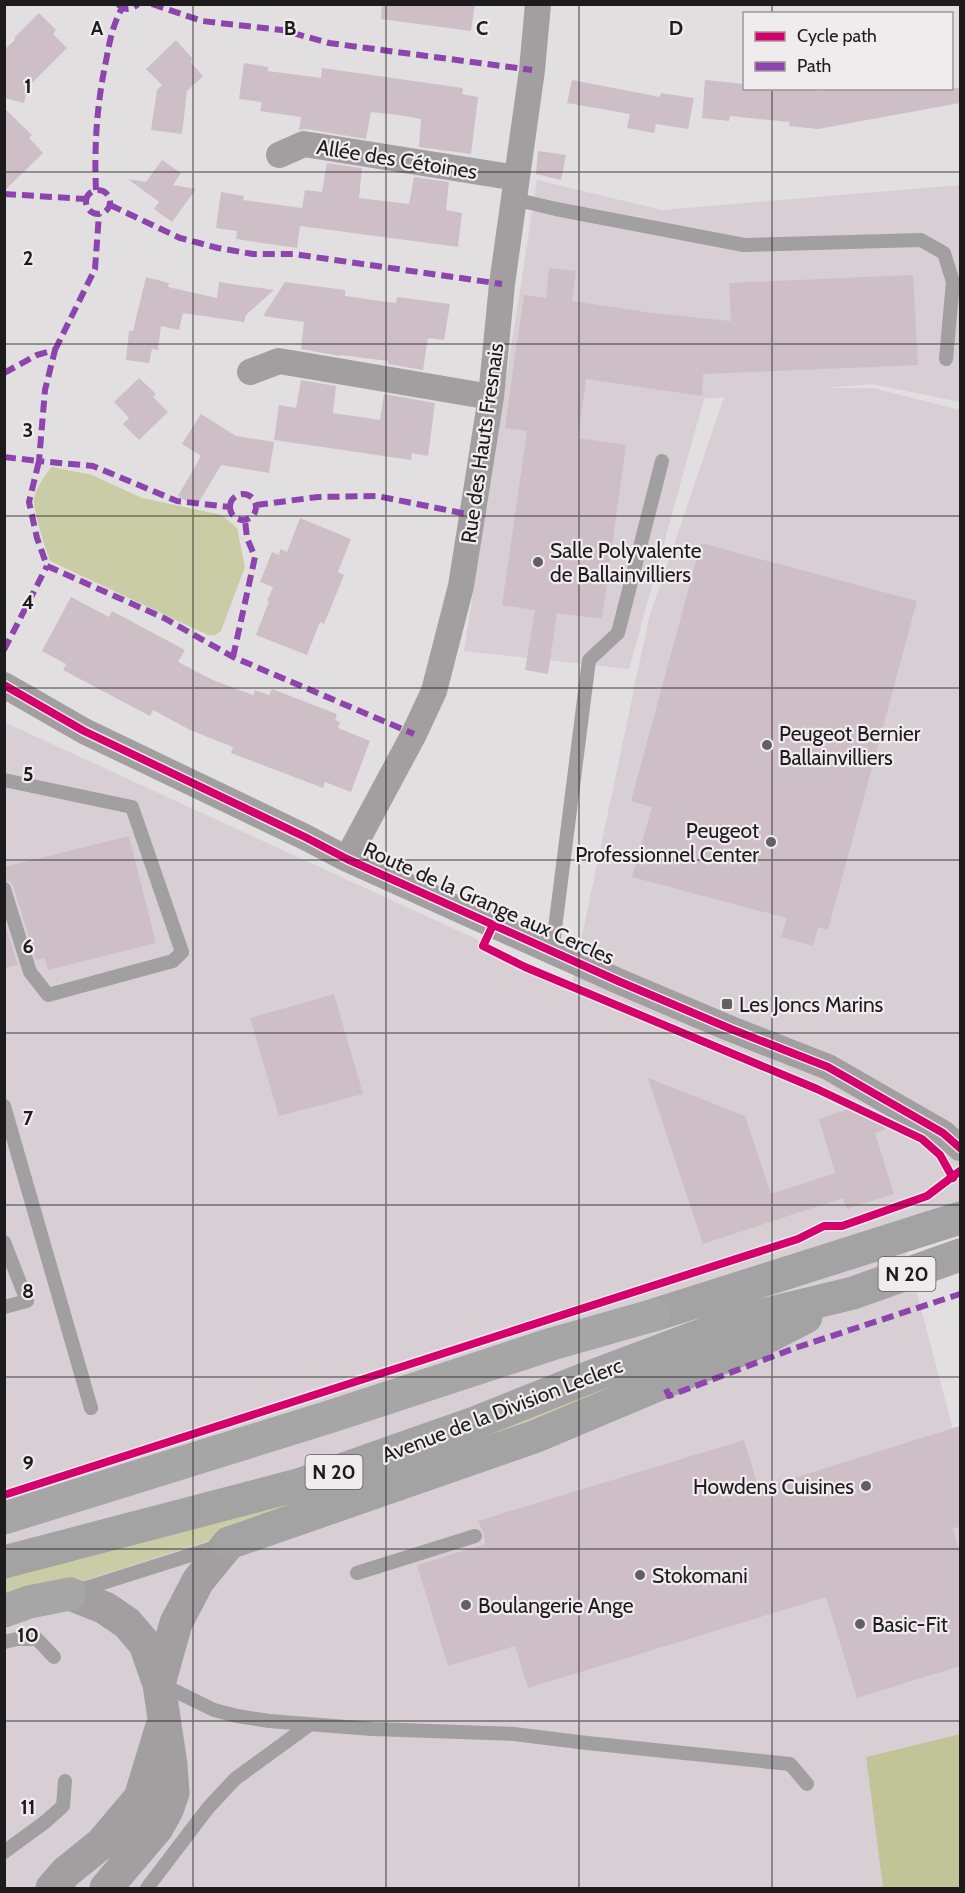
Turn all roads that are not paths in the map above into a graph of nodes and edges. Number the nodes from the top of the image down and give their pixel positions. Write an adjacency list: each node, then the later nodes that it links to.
1 (538, 4): 3 (street, Rue des Hauts Fresnais)
2 (279, 155): 3 (street, Allée des Cétoines)
3 (516, 189): 4 (lane); 6 (street, Rue des Hauts Fresnais)
4 (946, 358)
5 (250, 372): 6 (street)
6 (490, 397): 10 (street, Rue des Hauts Fresnais)
7 (662, 461): 12 (lane)
8 (4, 685): 10 (street, Route de la Grange aux Cercles)
9 (4, 780): 11 (lane)
10 (347, 859): 12 (street, Route de la Grange aux Cercles)
11 (4, 889)
12 (552, 952): 14 (street, Route de la Grange aux Cercles)
13 (4, 1106): 21 (lane)
14 (960, 1148)
15 (960, 1218): 20 (main road, Avenue de la Division Leclerc / N 20)
16 (4, 1242): 19 (lane)
17 (960, 1255): 18 (main road, Avenue de la Division Leclerc / N 20)
18 (853, 1293): 24 (main road); 25 (main road, Avenue de la Division Leclerc / N 20)
19 (4, 1307)
20 (654, 1315): 22 (highway, Avenue de la Division Leclerc / N 20)
21 (91, 1408)
22 (4, 1518)
23 (475, 1536): 26 (lane)
24 (229, 1543): 27 (lane); 31 (street)
25 (4, 1562)
26 (357, 1573)
27 (70, 1594): 28 (highway); 31 (street)
28 (4, 1611)
29 (4, 1642): 30 (lane)
30 (54, 1657)
31 (159, 1684): 32 (street); 33 (lane)
32 (164, 1718): 37 (street); 38 (street)
33 (309, 1725): 35 (lane); 39 (lane)
34 (65, 1781): 36 (lane)
35 (807, 1784)
36 (4, 1852)
37 (52, 1888)
38 (106, 1888)
39 (147, 1888)

